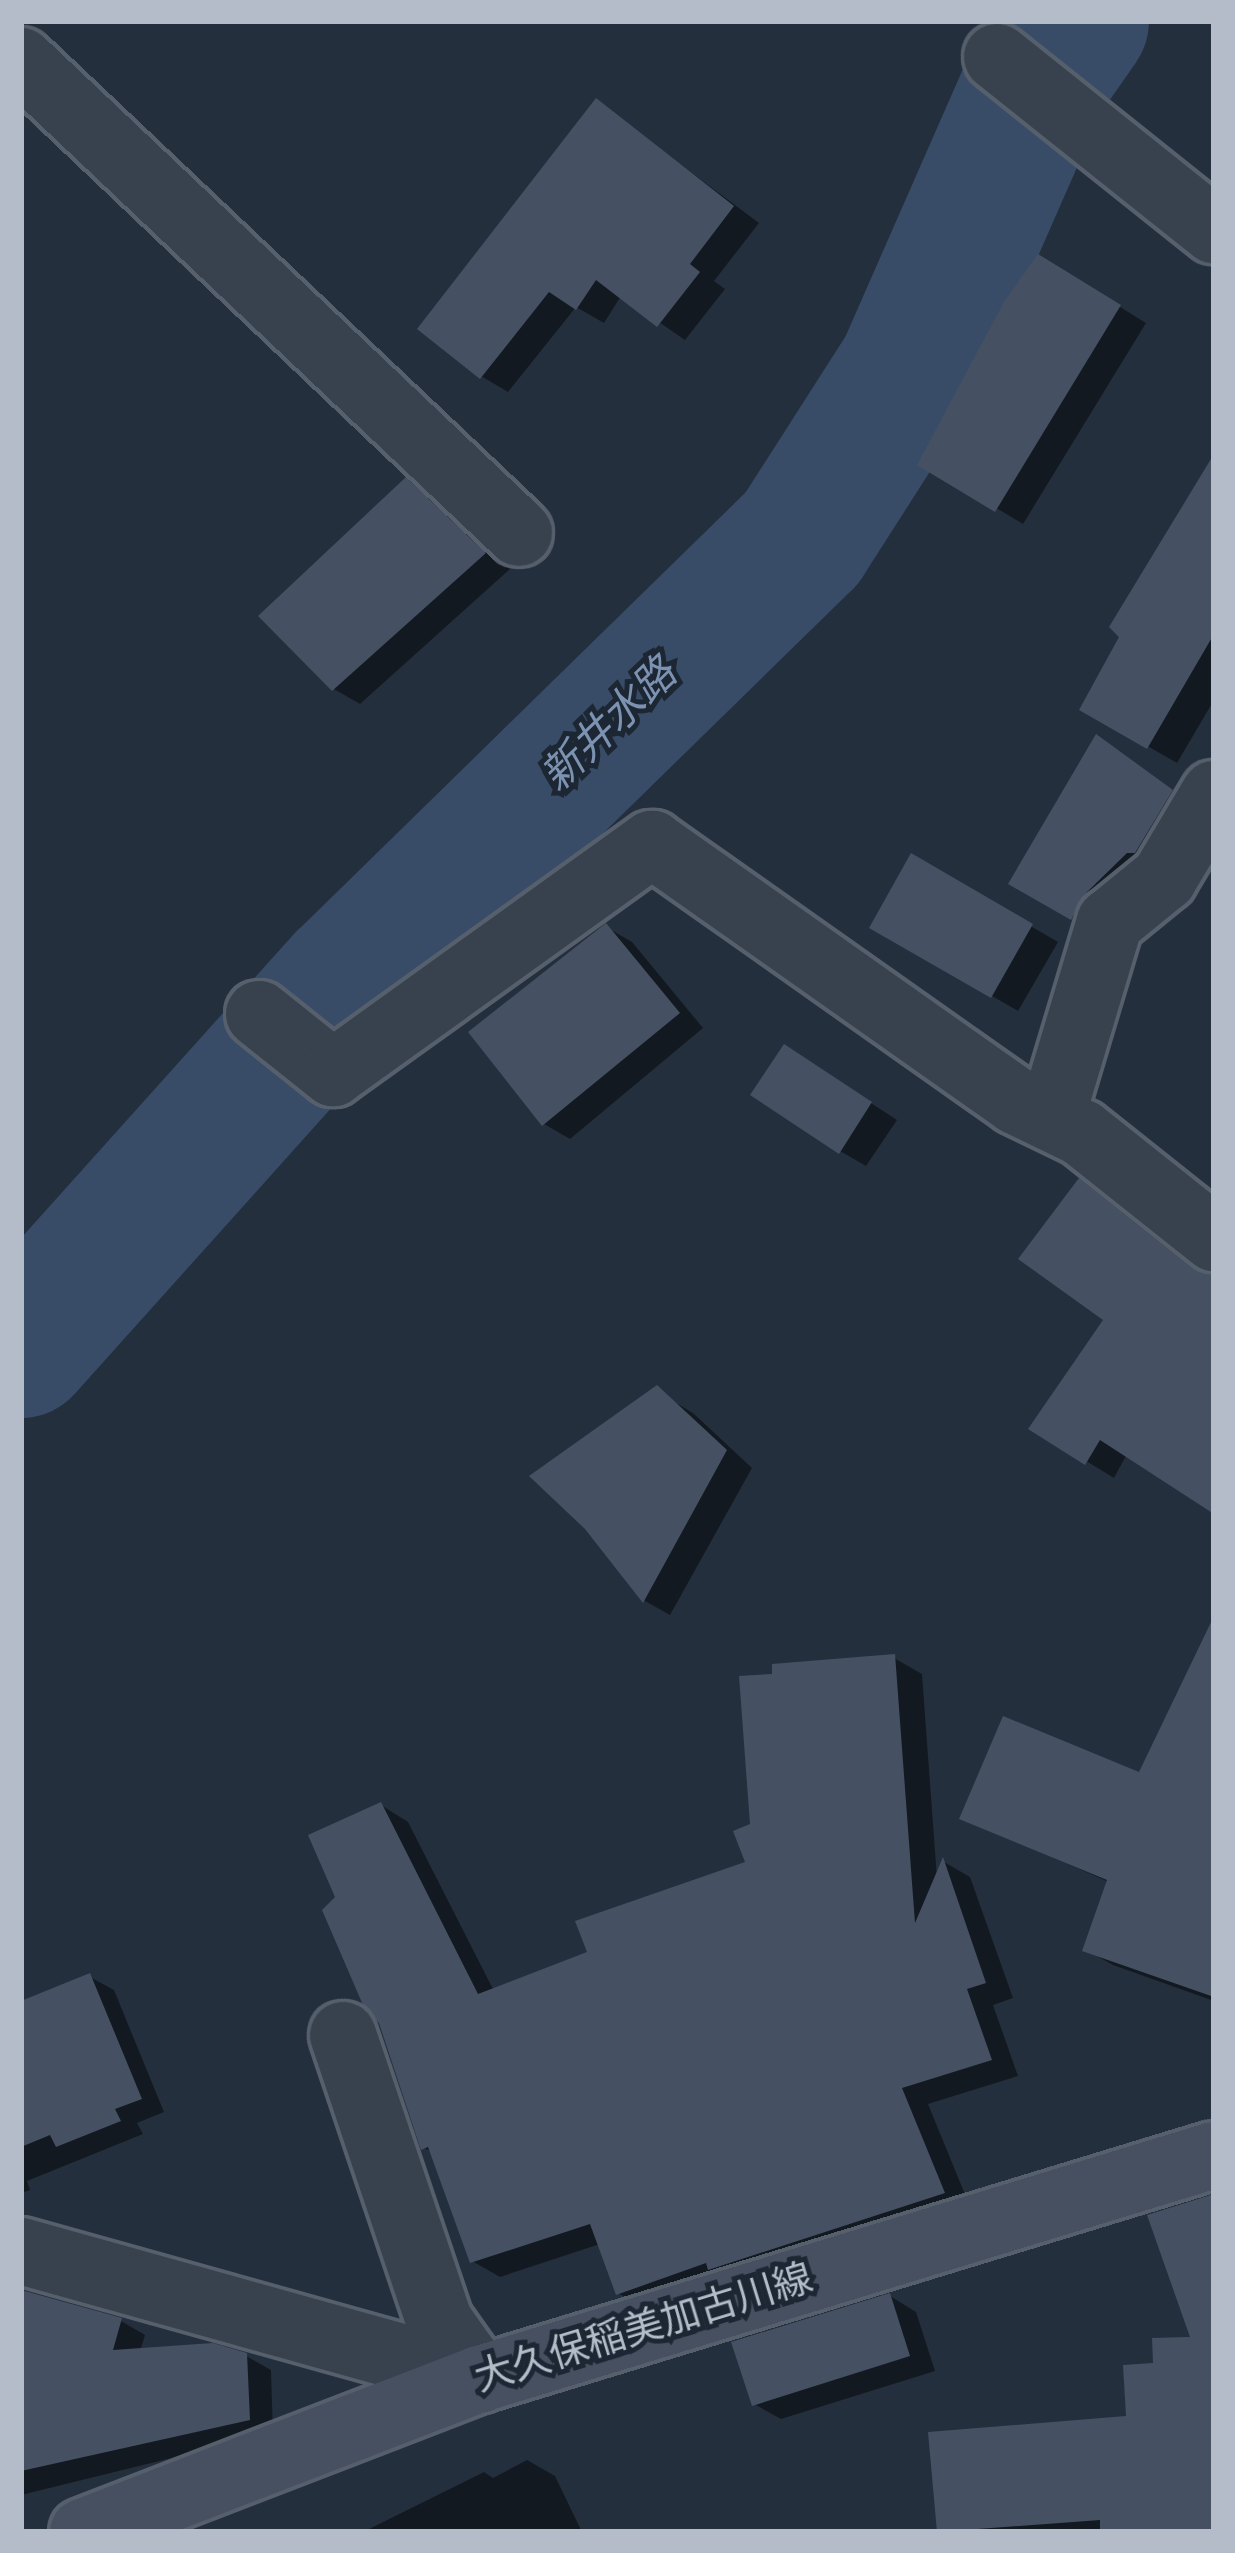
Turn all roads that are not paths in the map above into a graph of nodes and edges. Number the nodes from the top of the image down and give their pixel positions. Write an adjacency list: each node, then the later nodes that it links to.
1 (997, 57): 3 (street)
2 (21, 61): 4 (street)
3 (1214, 230)
4 (519, 533)
5 (1214, 794): 7 (street)
6 (262, 1016): 7 (street)
7 (1052, 1115): 8 (street)
8 (1214, 1238)
9 (343, 2035): 12 (street)
10 (1214, 2155): 12 (main road, 大久保稲美加古川線)
11 (21, 2251): 12 (street)
12 (480, 2379): 13 (main road, 大久保稲美加古川線)
13 (83, 2532)

